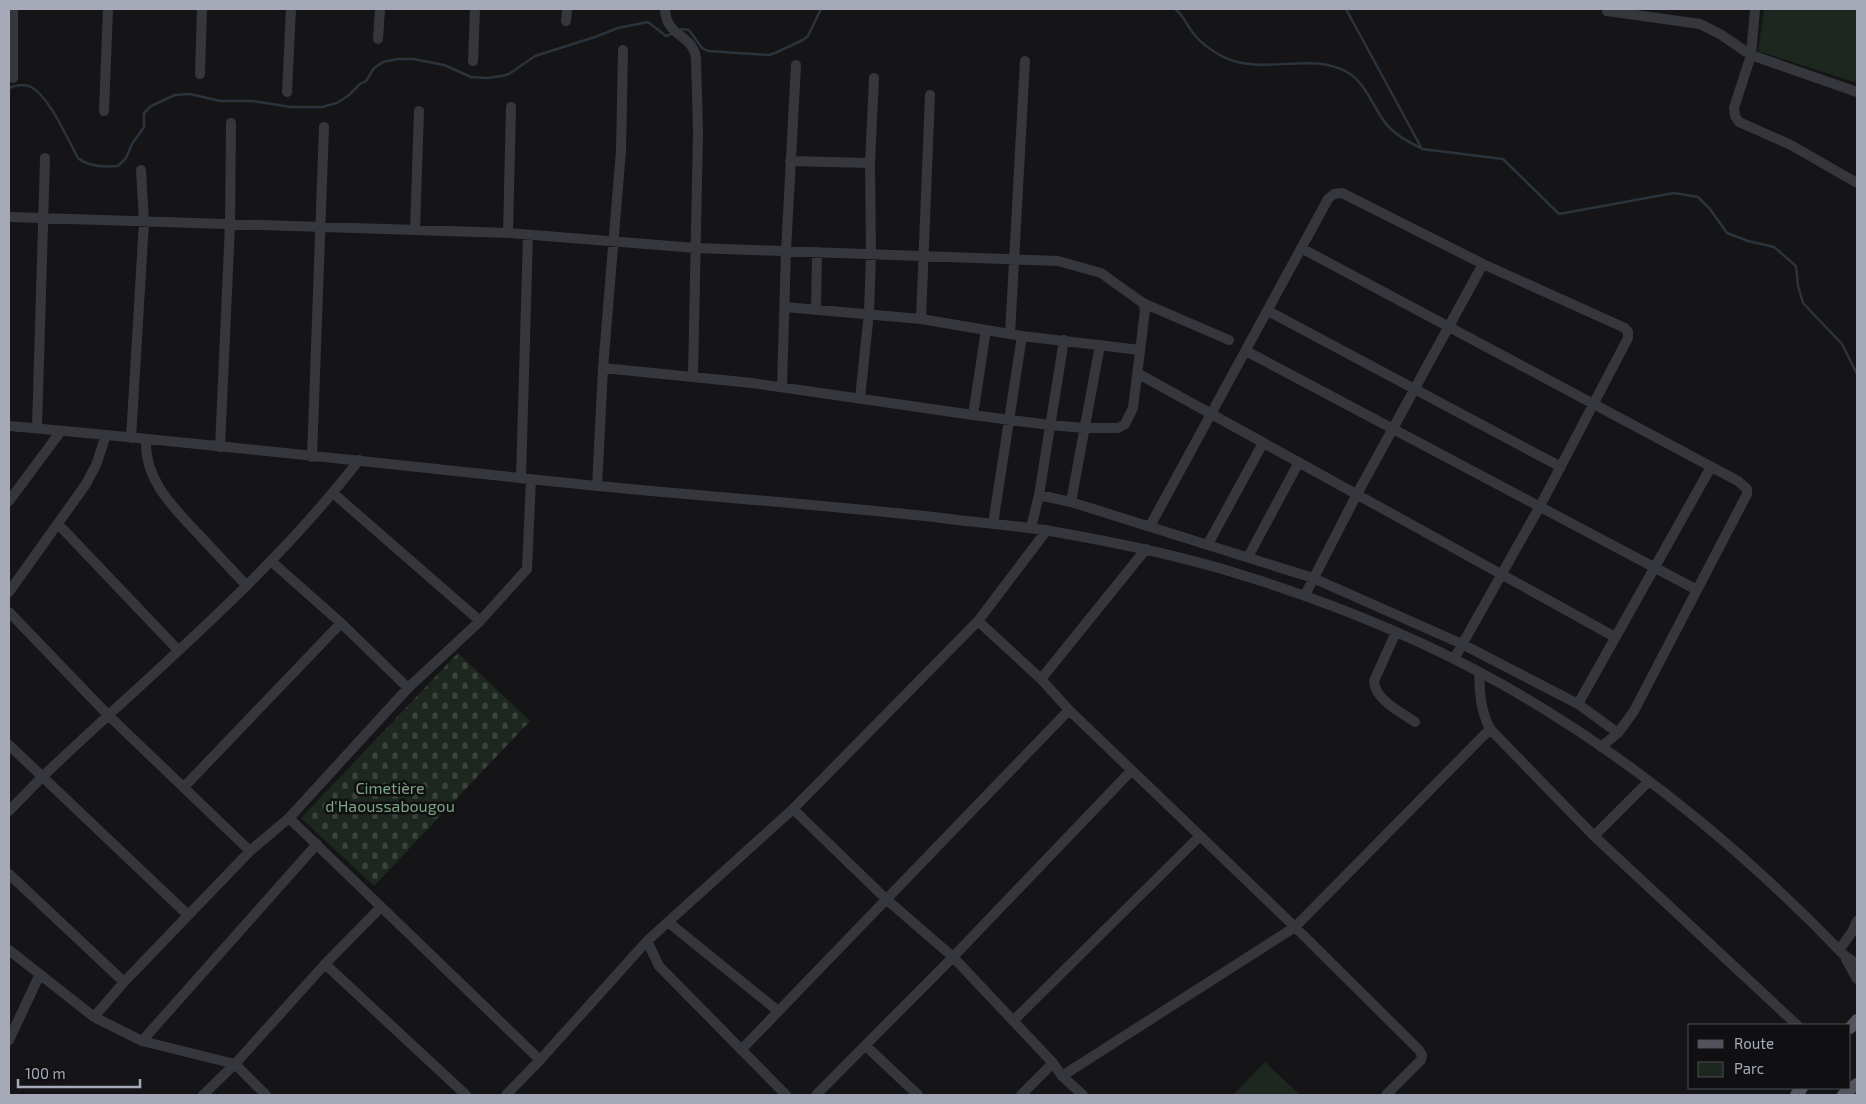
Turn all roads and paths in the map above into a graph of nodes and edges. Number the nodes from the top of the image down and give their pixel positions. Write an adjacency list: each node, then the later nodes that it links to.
1 (14, 9): 19 (street)
2 (108, 9): 25 (street)
3 (202, 9): 18 (street)
4 (291, 9): 21 (street)
5 (380, 9): 12 (street)
6 (475, 9): 15 (street)
7 (567, 9): 11 (street)
8 (665, 9): 43 (street)
9 (1606, 9): 14 (street)
10 (1755, 9): 14 (street)
11 (566, 20)
12 (378, 39)
13 (623, 50): 42 (street)
14 (1751, 55): 22 (street); 33 (street)
15 (473, 61)
16 (1024, 61): 49 (street)
17 (796, 65): 30 (street)
18 (200, 74)
19 (13, 78)
20 (874, 78): 31 (street)
21 (286, 92)
22 (1857, 92)
23 (930, 95): 48 (street)
24 (511, 107): 40 (street)
25 (104, 111)
26 (420, 111): 39 (street)
27 (231, 123): 37 (street)
28 (324, 127): 38 (street)
29 (45, 158): 35 (street)
30 (790, 161): 31 (street); 45 (street)
31 (870, 163): 47 (street)
32 (141, 170): 36 (street)
33 (1857, 183)
34 (9, 217): 35 (street)
35 (44, 219): 36 (street); 78 (street)
36 (144, 222): 37 (street); 83 (street)
37 (230, 225): 38 (street); 86 (street)
38 (320, 228): 39 (street); 87 (street)
39 (415, 230): 40 (street)
40 (508, 233): 41 (street)
41 (528, 235): 42 (street); 92 (street)
42 (612, 242): 43 (street); 66 (street)
43 (696, 248): 45 (street); 68 (street)
44 (1301, 248): 50 (street); 54 (street); 57 (street)
45 (786, 252): 46 (street); 52 (street)
46 (817, 252): 47 (street); 53 (street)
47 (871, 254): 48 (street); 55 (street)
48 (925, 256): 49 (street); 56 (street)
49 (1013, 258): 51 (street); 59 (street)
50 (1483, 264): 57 (street); 72 (street)
51 (1143, 303): 62 (street); 64 (street)
52 (785, 307): 53 (street); 69 (street)
53 (816, 308): 55 (street)
54 (1268, 312): 65 (street); 70 (street)
55 (869, 313): 56 (street); 71 (street)
56 (921, 319): 58 (street)
57 (1449, 326): 70 (street); 72 (street)
58 (986, 330): 59 (street); 73 (street)
59 (1010, 334): 60 (street)
60 (1022, 336): 61 (street); 75 (street)
61 (1064, 340): 63 (street); 76 (street)
62 (1229, 340)
63 (1100, 345): 64 (street); 79 (street)
64 (1140, 350): 67 (street)
65 (1246, 350): 74 (street); 80 (street)
66 (603, 368): 68 (street); 93 (street)
67 (1137, 373): 74 (street); 79 (street)
68 (692, 377): 69 (street)
69 (782, 387): 71 (street)
70 (1414, 390): 80 (street); 90 (street)
71 (860, 398): 73 (street)
72 (1595, 403): 90 (street); 91 (street)
73 (973, 415): 75 (street)
74 (1212, 415): 85 (street); 102 (street)
75 (1010, 420): 76 (street); 101 (street)
76 (1049, 425): 79 (street); 96 (street)
77 (9, 426): 78 (street)
78 (37, 428): 81 (street)
79 (1085, 428): 98 (street)
80 (1394, 428): 95 (street); 99 (street)
81 (61, 431): 82 (street); 97 (street)
82 (106, 436): 83 (street); 100 (street)
83 (131, 438): 84 (street)
84 (146, 440): 86 (street); 112 (street)
85 (1263, 443): 89 (street); 105 (street)
86 (220, 447): 87 (street)
87 (312, 457): 88 (street)
88 (359, 460): 92 (street); 94 (street)
89 (1299, 462): 95 (street); 107 (street)
90 (1561, 467): 99 (street)
91 (1711, 467): 109 (street); 113 (street)
92 (526, 478): 93 (street); 117 (street)
93 (597, 486): 101 (street)
94 (333, 493): 108 (street); 117 (street)
95 (1357, 494): 110 (street); 111 (street)
96 (1039, 495): 98 (street); 103 (street)
97 (9, 501)
98 (1071, 502): 102 (street)
99 (1540, 506): 109 (street); 110 (street)
100 (58, 524): 114 (street); 123 (street)
101 (993, 524): 103 (street)
102 (1150, 526): 105 (street)
103 (1031, 528): 104 (street)
104 (1047, 530): 106 (street); 118 (street)
105 (1208, 544): 107 (street)
106 (1146, 549): 115 (street); 126 (street)
107 (1248, 558): 111 (street)
108 (271, 561): 112 (street); 119 (street)
109 (1654, 567): 113 (street); 121 (street)
110 (1502, 575): 121 (street); 122 (street)
111 (1313, 578): 115 (street); 122 (street)
112 (246, 585): 123 (street)
113 (1697, 590): 133 (street)
114 (9, 592)
115 (1305, 596): 120 (street)
116 (9, 612): 130 (street)
117 (480, 621): 127 (street)
118 (978, 621): 126 (street); 140 (street)
119 (341, 623): 127 (street); 139 (street)
120 (1396, 632): 124 (street); 131 (street)
121 (1614, 637): 128 (street)
122 (1462, 644): 124 (street); 128 (street)
123 (178, 650): 130 (street)
124 (1454, 659): 125 (street)
125 (1479, 672): 132 (street); 135 (street)
126 (1041, 679): 129 (street)
127 (408, 688): 142 (street)
128 (1578, 704): 133 (street)
129 (1068, 710): 136 (street); 148 (street)
130 (108, 715): 137 (street); 139 (street)
131 (1415, 722)
132 (1490, 729): 143 (street); 153 (street)
133 (1618, 733): 135 (street)
134 (9, 745): 137 (street)
135 (1601, 748): 138 (street)
136 (1132, 771): 144 (street); 157 (street)
137 (42, 778): 141 (street); 150 (street)
138 (1648, 782): 143 (street); 156 (street)
139 (184, 787): 146 (street)
140 (793, 808): 148 (street); 152 (street)
141 (9, 811)
142 (289, 818): 145 (street); 146 (street)
143 (1594, 836): 166 (street)
144 (1200, 837): 153 (street); 165 (street)
145 (316, 844): 149 (street); 168 (street)
146 (250, 851): 150 (street)
147 (9, 874): 162 (street)
148 (886, 899): 157 (street); 163 (street)
149 (381, 907): 158 (street); 171 (street)
150 (188, 915): 162 (street)
151 (1857, 921): 156 (street)
152 (668, 922): 154 (street); 163 (street)
153 (1295, 927): 174 (street); 184 (street)
154 (647, 941): 170 (street); 171 (street)
155 (9, 950): 160 (street)
156 (1842, 953): 159 (street); 161 (street)
157 (953, 958): 165 (street); 169 (street)
158 (325, 964): 173 (street); 177 (street)
159 (1857, 964)
160 (40, 974): 164 (street); 167 (street)
161 (1857, 980)
162 (124, 982): 164 (street)
163 (778, 1011): 170 (street)
164 (94, 1016): 168 (street)
165 (1014, 1021): 172 (street)
166 (1796, 1024)
167 (9, 1040)
168 (142, 1041): 173 (street)
169 (866, 1046): 180 (street); 181 (street)
170 (741, 1050): 179 (street)
171 (540, 1060): 178 (street)
172 (1052, 1063): 174 (street); 182 (street)
173 (234, 1064): 175 (street); 176 (street)
174 (1062, 1076): 183 (street)
175 (203, 1095)
176 (266, 1095)
177 (466, 1095)
178 (506, 1095)
179 (786, 1095)
180 (816, 1095)
181 (918, 1095)
182 (1021, 1095)
183 (1083, 1095)
184 (1386, 1095)

